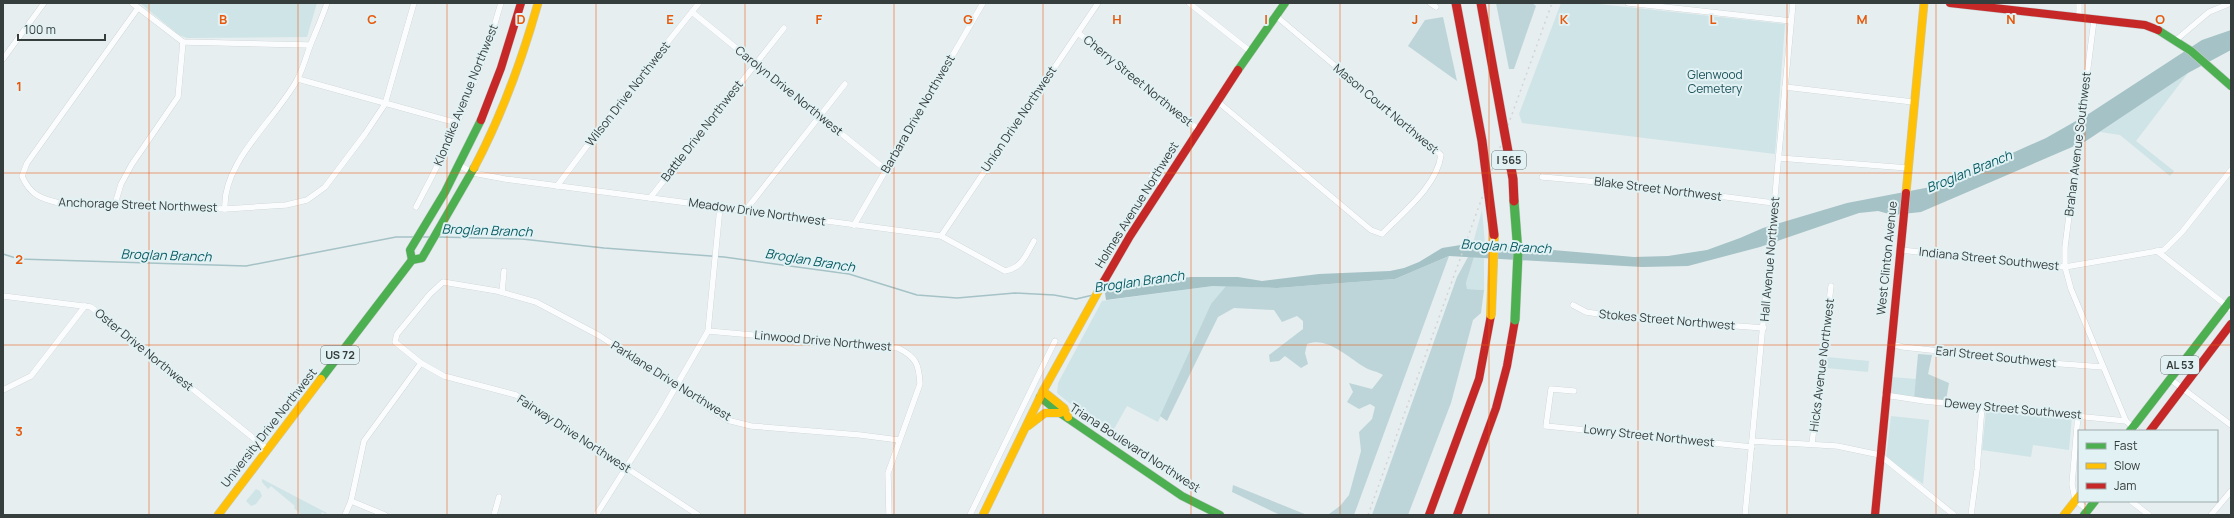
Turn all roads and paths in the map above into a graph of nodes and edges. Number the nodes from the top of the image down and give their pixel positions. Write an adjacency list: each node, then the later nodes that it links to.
1 (44, 3): 35 (street)
2 (132, 3): 23 (street)
3 (327, 3): 33 (street)
4 (414, 3): 43 (street, Anchorage Street Northwest)
5 (501, 3): 45 (street, Klondike Avenue Northwest)
6 (521, 3): 48 (main road, University Drive Northwest / US 72)
7 (538, 3): 52 (main road, University Drive Northwest / US 72)
8 (700, 3): 24 (street, Wilson Drive Northwest)
9 (983, 3): 50 (street, Barbara Drive Northwest)
10 (1098, 3): 30 (street, Union Drive Northwest)
11 (1190, 3): 34 (street)
12 (1285, 3): 25 (main road, Holmes Avenue Northwest)
13 (1430, 3): 22 (street)
14 (1456, 3): 125 (main road, I 565, bridge)
15 (1481, 3): 126 (main road, I 565, bridge)
16 (1628, 3): 28 (street)
17 (1793, 3): 28 (street, Hall Avenue Northwest)
18 (1924, 3): 42 (main road, West Clinton Avenue)
19 (1950, 3): 26 (main road)
20 (2079, 3): 26 (street)
21 (2231, 3): 31 (street)
22 (1436, 7)
23 (138, 8): 32 (street); 59 (street, Anchorage Street Northwest)
24 (692, 12): 36 (street, Carolyn Drive Northwest); 56 (street, Wilson Drive Northwest)
25 (1276, 16): 34 (main road, Holmes Avenue Northwest); 41 (street, Mason Court Northwest)
26 (2079, 18): 27 (main road)
27 (2094, 20): 31 (main road); 70 (street, Brahan Avenue Southwest)
28 (1791, 21): 40 (street, Hall Avenue Northwest)
29 (784, 28): 36 (street, Battle Drive Northwest)
30 (1078, 33): 46 (street, Cherry Street Northwest); 65 (street, Union Drive Northwest)
31 (2176, 40): 39 (main road)
32 (183, 42): 33 (street); 59 (street)
33 (310, 45): 37 (street)
34 (1250, 52): 41 (main road, Holmes Avenue Northwest)
35 (3, 59)
36 (754, 63): 44 (street, Carolyn Drive Northwest); 57 (street, Battle Drive Northwest)
37 (298, 79): 43 (street); 62 (street)
38 (845, 84): 44 (street)
39 (2231, 86)
40 (1785, 87): 42 (street); 47 (street, Hall Avenue Northwest)
41 (1217, 100): 46 (main road, Holmes Avenue Northwest)
42 (1913, 102): 49 (main road, West Clinton Avenue)
43 (385, 104): 45 (street); 62 (street, Anchorage Street Northwest)
44 (820, 116): 50 (street, Carolyn Drive Northwest); 63 (street)
45 (457, 124): 60 (street, Klondike Avenue Northwest)
46 (1198, 130): 55 (main road, Holmes Avenue Northwest)
47 (1779, 158): 49 (street); 58 (street, Hall Avenue Northwest)
48 (459, 164): 52 (street, Meadow Drive Northwest); 69 (main road, University Drive Northwest / US 72)
49 (1908, 168): 67 (main road, West Clinton Avenue)
50 (886, 170): 64 (street, Barbara Drive Northwest)
51 (2231, 170): 68 (street)
52 (473, 173): 56 (street, Meadow Drive Northwest); 69 (main road, University Drive Northwest / US 72)
53 (1151, 177): 55 (street)
54 (1542, 177): 58 (street, Blake Street Northwest)
55 (1162, 184): 91 (main road, Holmes Avenue Northwest)
56 (557, 186): 57 (street, Meadow Drive Northwest)
57 (650, 198): 61 (street, Meadow Drive Northwest)
58 (1774, 203): 79 (street, Hall Avenue Northwest)
59 (114, 204): 62 (street, Anchorage Street Northwest)
60 (416, 207)
61 (720, 207): 63 (street, Meadow Drive Northwest); 81 (street)
62 (225, 209)
63 (746, 211): 64 (street, Meadow Drive Northwest)
64 (854, 225): 65 (street, Meadow Drive Northwest)
65 (941, 236): 66 (street, Meadow Drive Northwest)
66 (1034, 241)
67 (1900, 250): 70 (street, Indiana Street Southwest); 83 (main road, West Clinton Avenue)
68 (2157, 251): 70 (street, Indiana Street Southwest); 76 (street)
69 (412, 260): 104 (main road, University Drive Northwest / US 72)
70 (2065, 267): 85 (street, Brahan Avenue Southwest)
71 (504, 271): 73 (street)
72 (1831, 286): 103 (street, Hicks Avenue Northwest)
73 (502, 292): 80 (street, Parklane Drive Northwest); 87 (street, Parklane Drive Northwest)
74 (3, 296): 77 (street, Oster Drive Northwest)
75 (1573, 305): 79 (street, Stokes Street Northwest)
76 (2230, 305): 86 (main road, AL 53)
77 (85, 306): 88 (street); 104 (street, Oster Drive Northwest)
78 (2231, 324): 89 (main road, AL 53)
79 (1764, 328): 102 (street, Hall Avenue Northwest)
80 (402, 329): 84 (street, Fairway Drive Northwest)
81 (708, 331): 87 (street); 101 (street, Linwood Drive Northwest)
82 (1055, 341): 122 (street)
83 (1891, 344): 85 (street, Earl Street Southwest); 92 (main road, West Clinton Avenue)
84 (421, 363): 106 (street, Fairway Drive Northwest); 110 (street)
85 (2103, 367): 96 (street, Brahan Avenue Southwest)
86 (2170, 379): 89 (street); 99 (main road, AL 53)
87 (676, 387): 101 (street, Parklane Drive Northwest); 106 (street)
88 (4, 388)
89 (2182, 388): 97 (street); 100 (main road, AL 53)
90 (1574, 391): 102 (street, Lowry Street Northwest)
91 (1042, 394): 94 (main road, Triana Boulevard Northwest); 98 (main road, Holmes Avenue Northwest)
92 (1885, 395): 93 (street, Dewey Street Southwest); 105 (main road, West Clinton Avenue)
93 (1982, 406): 95 (street, Dewey Street Southwest); 130 (street)
94 (1064, 415): 98 (main road); 124 (main road, Triana Boulevard Northwest)
95 (2078, 415): 96 (street, Dewey Street Southwest); 109 (street)
96 (2126, 420): 99 (street)
97 (2231, 425)
98 (1026, 428): 123 (main road, Holmes Avenue Northwest)
99 (2133, 430)
100 (2151, 430)
101 (899, 440): 121 (street, Linwood Drive Northwest)
102 (1752, 444): 103 (street, Lowry Street Northwest); 127 (street, Hall Avenue Northwest)
103 (1812, 444): 105 (street, Lowry Street Northwest)
104 (267, 449): 115 (main road, University Drive Northwest / US 72)
105 (1880, 455): 128 (main road, West Clinton Avenue); 129 (street)
106 (626, 468): 119 (street); 120 (street, Fairway Drive Northwest)
107 (2231, 491): 133 (street)
108 (499, 497): 118 (street)
109 (2077, 498): 131 (main road)
110 (351, 501): 116 (street); 117 (street)
111 (2080, 502): 114 (street)
112 (2094, 502): 114 (main road)
113 (2132, 502): 132 (street)
114 (2086, 512)
115 (218, 515)
116 (345, 515)
117 (384, 515)
118 (494, 515)
119 (596, 515)
120 (698, 515)
121 (889, 515)
122 (970, 515)
123 (983, 515)
124 (1220, 515)
125 (1429, 515)
126 (1457, 515)
127 (1745, 515)
128 (1875, 515)
129 (1954, 515)
130 (1971, 515)
131 (2064, 515)
132 (2148, 515)
133 (2211, 515)

